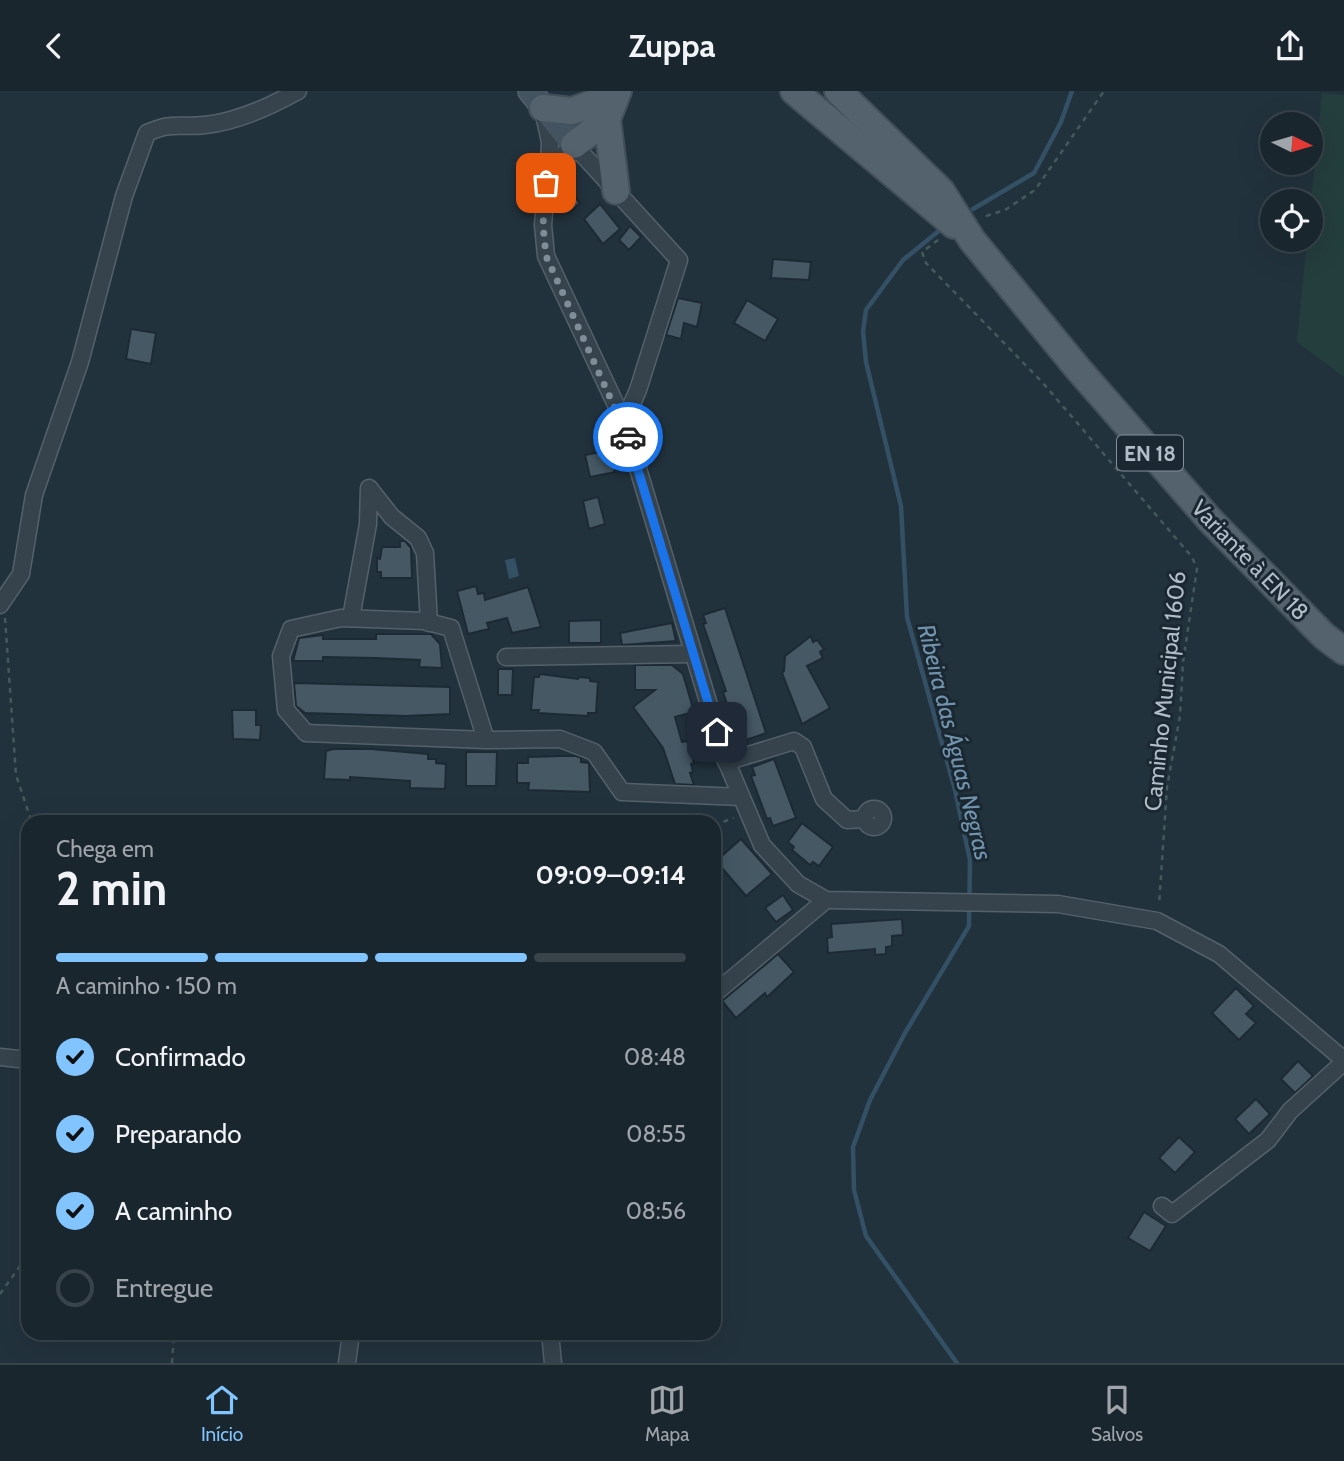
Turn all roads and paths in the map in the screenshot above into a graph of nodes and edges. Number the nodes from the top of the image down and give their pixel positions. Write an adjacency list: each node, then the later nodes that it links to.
1 (298, 91): 15 (street)
2 (794, 91): 13 (main road, Variante à EN 18 / EN 18)
3 (838, 91): 13 (main road, Variante à EN 18 / EN 18)
4 (1104, 91): 11 (path)
5 (537, 99): 6 (main road); 7 (street); 9 (street)
6 (608, 101): 7 (main road); 10 (main road)
7 (574, 145): 8 (street); 9 (street)
8 (596, 169): 9 (street); 10 (street)
9 (554, 172): 14 (street)
10 (616, 191): 14 (street)
11 (986, 216)
12 (938, 240): 28 (path, Caminho Municipal 1606)
13 (972, 240): 18 (main road, Variante à EN 18 / EN 18)
14 (624, 422): 19 (street)
15 (2, 605): 24 (path)
16 (351, 618): 17 (street); 17 (street); 21 (street)
17 (429, 623): 21 (street)
18 (1344, 651)
19 (693, 654): 20 (street); 22 (street)
20 (506, 657)
21 (486, 740): 23 (street)
22 (726, 762): 23 (street); 25 (street)
23 (744, 802): 26 (path); 27 (street)
24 (29, 815)
25 (865, 819)
26 (721, 823)
27 (825, 900): 28 (street); 29 (street)
28 (1157, 921): 32 (street)
29 (721, 989)
30 (0, 1057): 31 (street)
31 (21, 1059)
32 (1344, 1061): 33 (street)
33 (1161, 1206)
34 (21, 1265): 35 (path)
35 (0, 1294)
36 (174, 1340): 40 (path)
37 (350, 1340): 39 (street)
38 (551, 1340): 41 (street)
39 (349, 1361)
40 (172, 1363)
41 (553, 1363)

